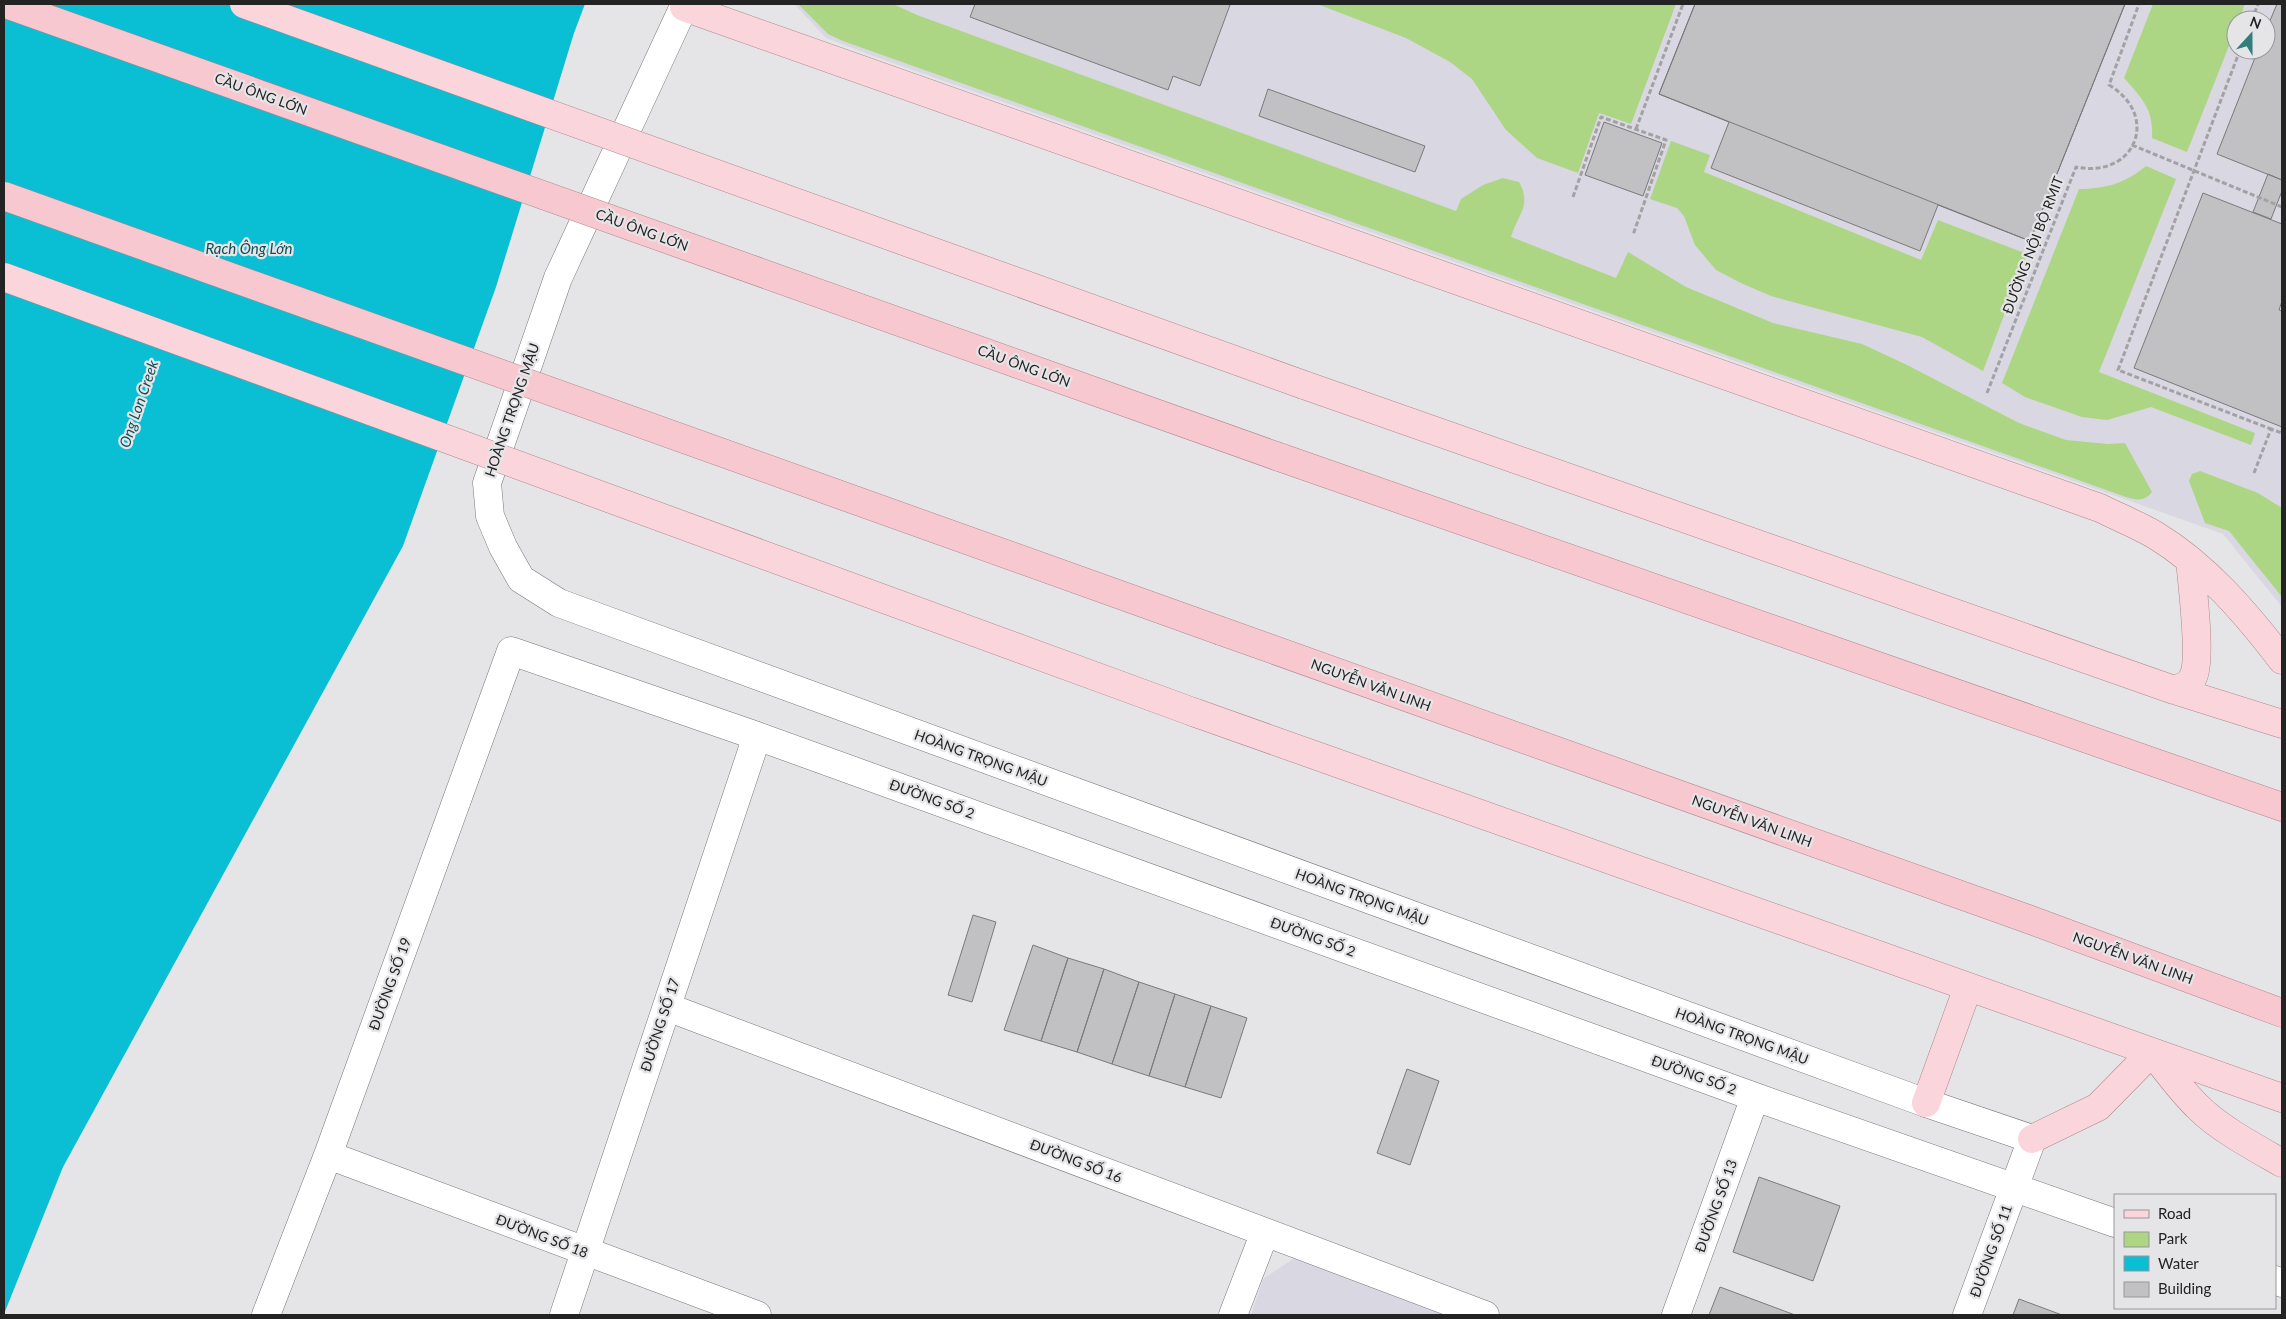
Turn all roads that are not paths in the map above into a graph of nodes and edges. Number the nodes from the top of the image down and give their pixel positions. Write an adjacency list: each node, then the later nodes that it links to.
1 (6, 4): 12 (highway, CẦU ÔNG LỚN, bridge)
2 (244, 4): 9 (main road, bridge)
3 (685, 5): 6 (main road); 19 (street, HOÀNG TRỌNG MẬU)
4 (4, 196): 15 (highway, NGUYỄN VĂN LINH, bridge)
5 (4, 277): 13 (main road, bridge)
6 (2190, 560): 8 (main road); 9 (main road)
7 (511, 651): 11 (street, ĐƯỜNG SỐ 2); 21 (street, ĐƯỜNG SỐ 19)
8 (2282, 660)
9 (2174, 690): 10 (main road)
10 (2282, 724)
11 (756, 736): 14 (street, ĐƯỜNG SỐ 17); 17 (street, ĐƯỜNG SỐ 2)
12 (2282, 807)
13 (1968, 986): 16 (main road); 19 (main road)
14 (667, 1007): 25 (street, ĐƯỜNG SỐ 16); 26 (street, ĐƯỜNG SỐ 17)
15 (2282, 1013)
16 (2152, 1052): 18 (main road); 20 (main road); 22 (main road)
17 (1755, 1097): 23 (street, ĐƯỜNG SỐ 2); 32 (street, ĐƯỜNG SỐ 13)
18 (2282, 1098)
19 (1926, 1103): 20 (street, HOÀNG TRỌNG MẬU)
20 (2032, 1139): 23 (street, ĐƯỜNG SỐ 11)
21 (328, 1154): 26 (street, ĐƯỜNG SỐ 18); 27 (street, ĐƯỜNG SỐ 19)
22 (2282, 1163)
23 (2014, 1187): 24 (street, ĐƯỜNG SỐ 2); 33 (street, ĐƯỜNG SỐ 11)
24 (2114, 1223)
25 (1265, 1232): 30 (street); 31 (street, ĐƯỜNG SỐ 16)
26 (585, 1252): 28 (street, ĐƯỜNG SỐ 17); 29 (street, ĐƯỜNG SỐ 18)
27 (266, 1315)
28 (564, 1315)
29 (757, 1315)
30 (1234, 1315)
31 (1485, 1315)
32 (1676, 1315)
33 (1967, 1315)

